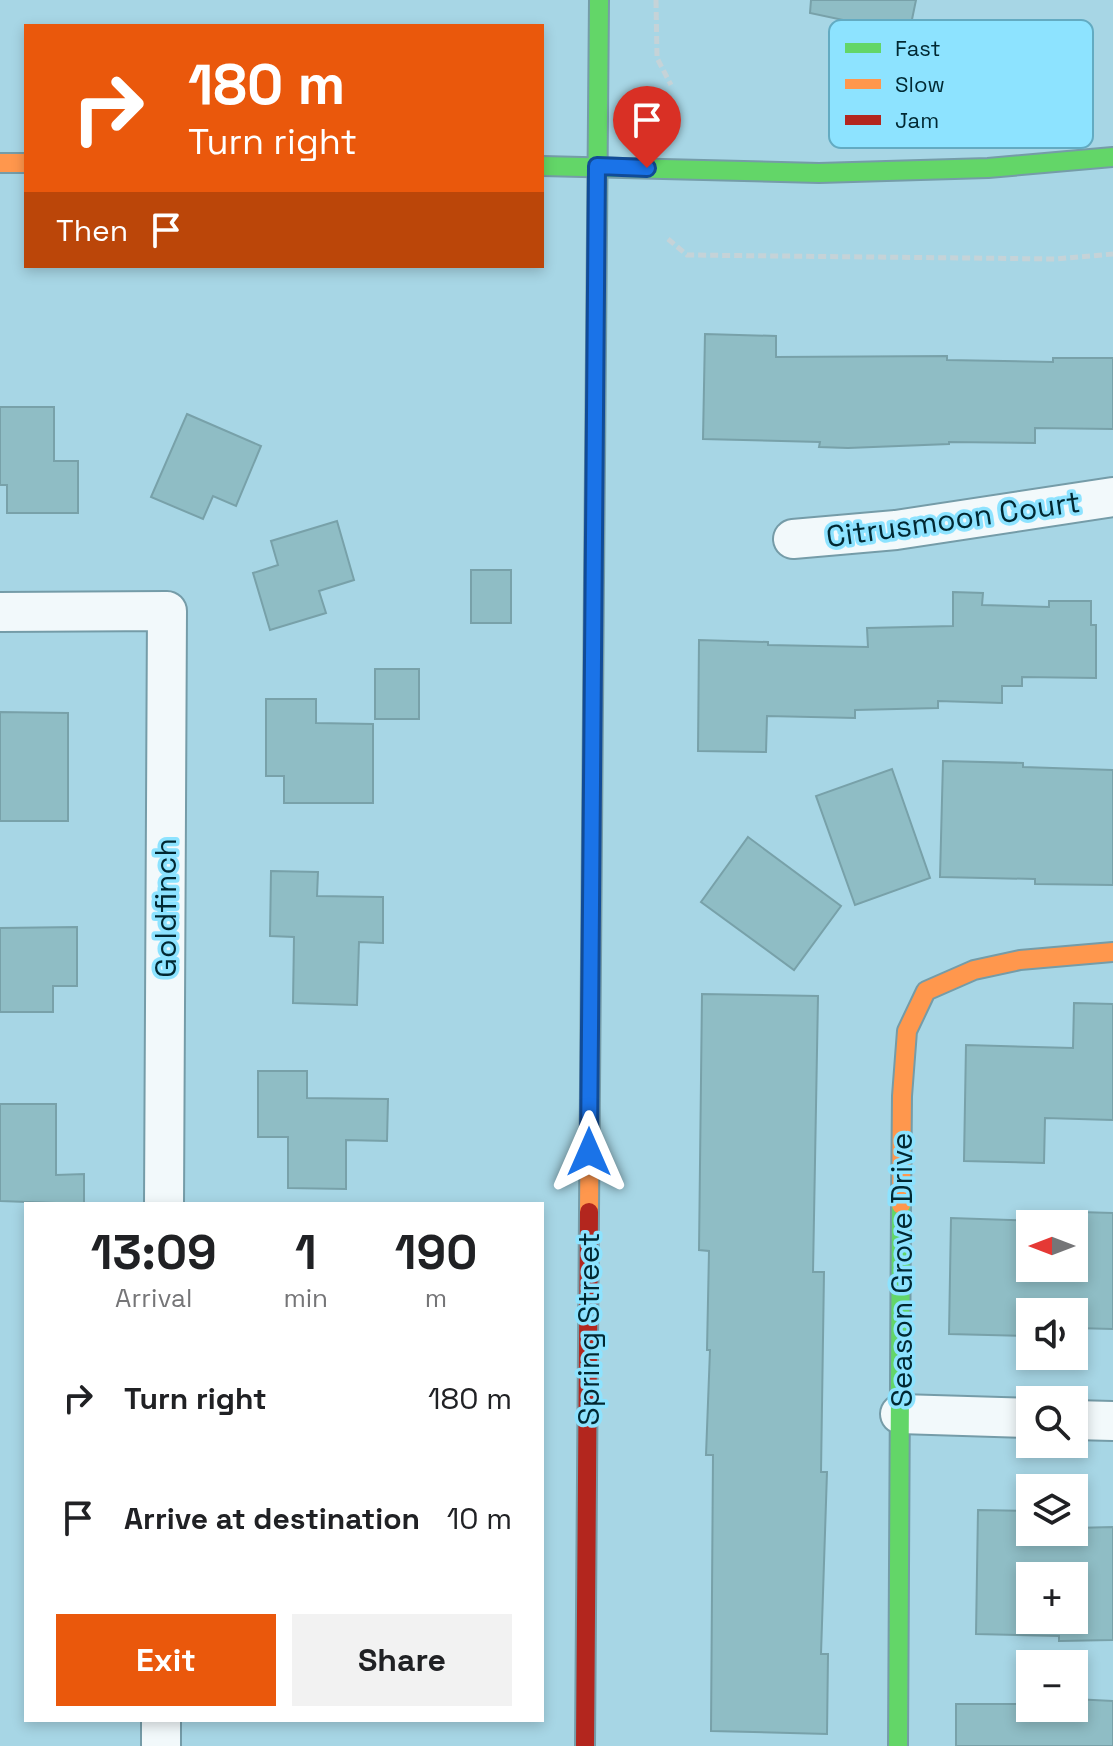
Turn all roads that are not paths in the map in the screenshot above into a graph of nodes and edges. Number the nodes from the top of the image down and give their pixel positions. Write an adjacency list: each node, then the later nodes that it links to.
1 (599, 0): 6 (street, Spring Street)
2 (1113, 157): 6 (street)
3 (0, 163): 4 (street)
4 (24, 163)
5 (544, 166): 6 (street)
6 (597, 166): 18 (street, Spring Street)
7 (1113, 497): 8 (street, Citrusmoon Court)
8 (793, 539)
9 (0, 612): 11 (street, Goldfinch)
10 (1113, 952): 12 (street, Season Grove Drive)
11 (164, 1202)
12 (900, 1414): 13 (street); 19 (street, Season Grove Drive)
13 (1016, 1418)
14 (1088, 1420): 15 (street)
15 (1113, 1421)
16 (161, 1722): 17 (street)
17 (161, 1746)
18 (585, 1746)
19 (898, 1746)

